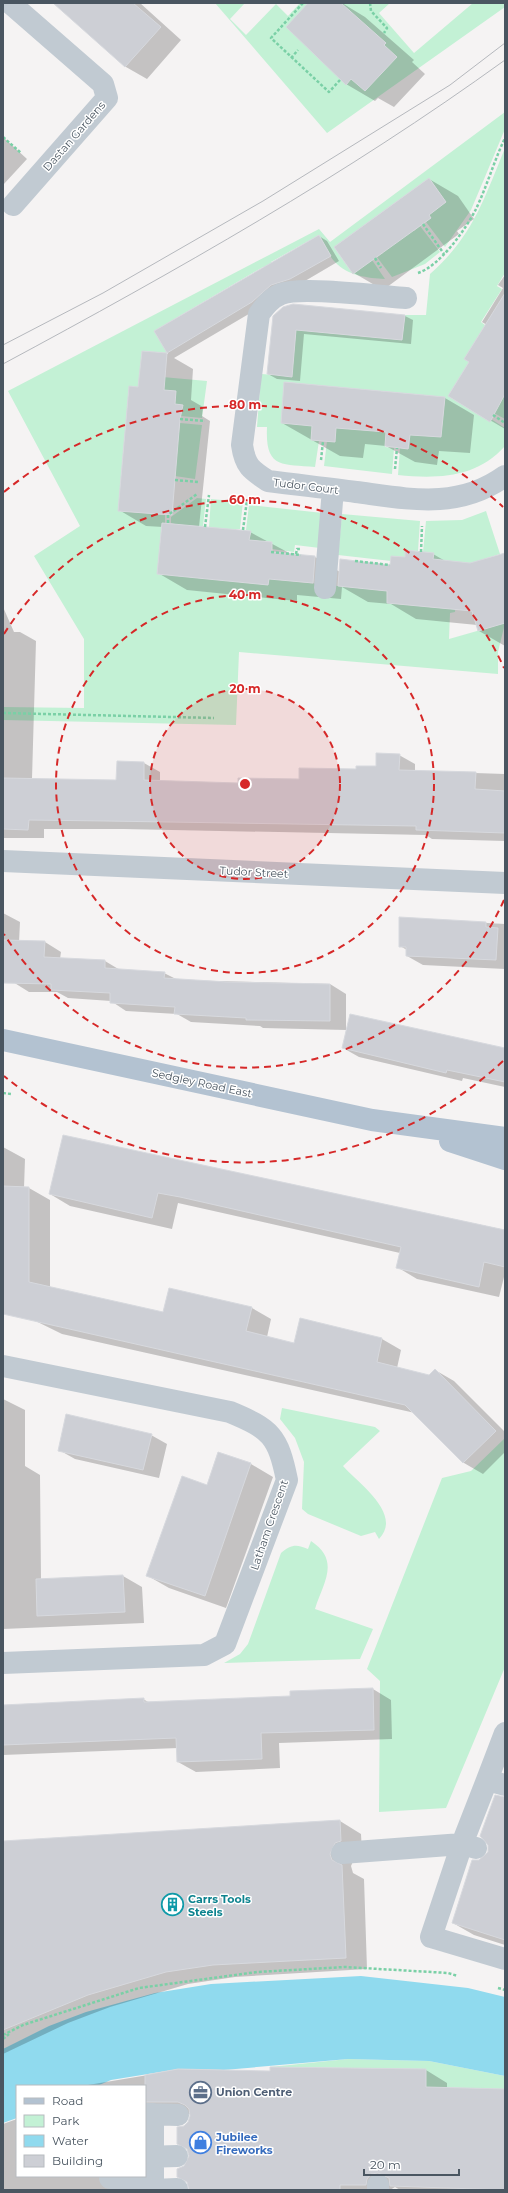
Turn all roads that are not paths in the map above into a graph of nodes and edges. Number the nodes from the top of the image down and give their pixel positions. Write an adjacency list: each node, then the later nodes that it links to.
1 (10, 3): 2 (street, Dastan Gardens)
2 (13, 205)
3 (406, 298): 5 (street, Tudor Court)
4 (505, 476): 5 (street, Tudor Court)
5 (333, 489): 6 (street)
6 (325, 588)
7 (3, 861): 8 (street, Tudor Street)
8 (505, 883)
9 (3, 1040): 10 (main road, Sedgley Road East)
10 (401, 1125): 11 (main road, Sedgley Road East); 12 (main road, Sedgley Road East)
11 (505, 1138)
12 (505, 1159)
13 (3, 1366): 14 (street, Latham Crescent)
14 (3, 1663)
15 (505, 1733): 16 (street)
16 (496, 1783): 17 (street)
17 (469, 1846): 18 (street); 19 (street)
18 (342, 1853)
19 (505, 1959)
20 (178, 2115): 21 (street)
21 (149, 2124): 23 (street)
22 (177, 2156): 23 (street)
23 (151, 2174): 26 (street)
24 (120, 2177): 25 (street)
25 (110, 2178)
26 (177, 2189)

